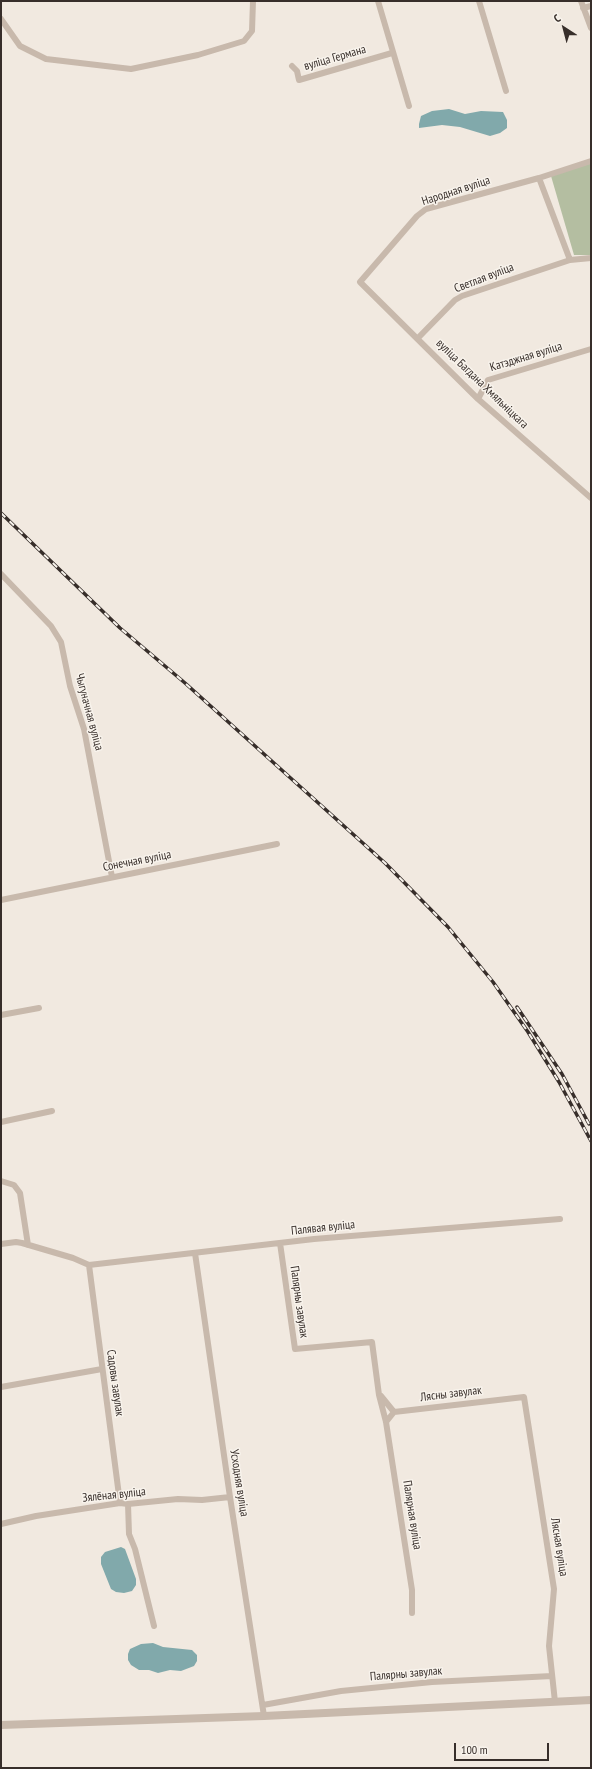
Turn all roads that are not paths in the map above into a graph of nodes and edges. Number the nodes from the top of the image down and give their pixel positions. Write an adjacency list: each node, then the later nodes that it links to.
1 (253, 1): 7 (street)
2 (378, 1): 9 (street)
3 (479, 1): 11 (street)
4 (581, 1): 6 (street)
5 (591, 6): 6 (street)
6 (583, 8): 8 (street)
7 (1, 20)
8 (591, 28)
9 (392, 52): 10 (street, вуліца Германа); 12 (street)
10 (292, 66)
11 (506, 91)
12 (409, 106)
13 (591, 161): 14 (street, Народная вуліца)
14 (539, 178): 16 (street); 17 (street, Народная вуліца)
15 (591, 258): 16 (street, Светлая вуліца)
16 (570, 260): 18 (street, Светлая вуліца)
17 (360, 282): 18 (street, вуліца Багдана Хмяльніцкага)
18 (418, 338): 20 (street, вуліца Багдана Хмяльніцкага)
19 (591, 349): 20 (street, Катэджная вуліца)
20 (478, 399): 21 (street, вуліца Багдана Хмяльніцкага)
21 (590, 495)
22 (1, 574): 24 (street, Чыгуначная вуліца)
23 (277, 844): 24 (street, Сонечная вуліца)
24 (112, 877): 25 (street, Сонечная вуліца)
25 (1, 900)
26 (39, 1008): 27 (street)
27 (1, 1015)
28 (52, 1111): 29 (street)
29 (1, 1122)
30 (1, 1182): 34 (street)
31 (560, 1219): 32 (street, Палявая вуліца)
32 (280, 1243): 35 (street, Палявая вуліца); 39 (street, Палярны завулак)
33 (1, 1244): 34 (street)
34 (28, 1245): 36 (street)
35 (194, 1253): 36 (street, Палявая вуліца); 43 (street, Усходняя вуліца)
36 (89, 1265): 37 (street, Садовы завулак)
37 (102, 1369): 38 (street); 44 (street, Садовы завулак)
38 (1, 1387)
39 (379, 1395): 41 (street); 42 (street, Палярны завулак)
40 (524, 1397): 41 (street, Лясны завулак); 49 (street, Лясная вуліца)
41 (394, 1412): 42 (street)
42 (386, 1422): 47 (street, Палярная вуліца)
43 (230, 1497): 45 (street, Зялёная вуліца); 52 (street, Усходняя вуліца)
44 (120, 1503): 45 (street, Зялёная вуліца); 46 (street, Зялёная вуліца)
45 (128, 1504): 48 (street)
46 (1, 1524)
47 (412, 1613)
48 (154, 1626)
49 (552, 1676): 51 (street, Лясная вуліца); 52 (street, Палярны завулак)
50 (591, 1700): 51 (street)
51 (555, 1702): 53 (street)
52 (263, 1705): 53 (street, Усходняя вуліца)
53 (264, 1716): 54 (street)
54 (1, 1725)

